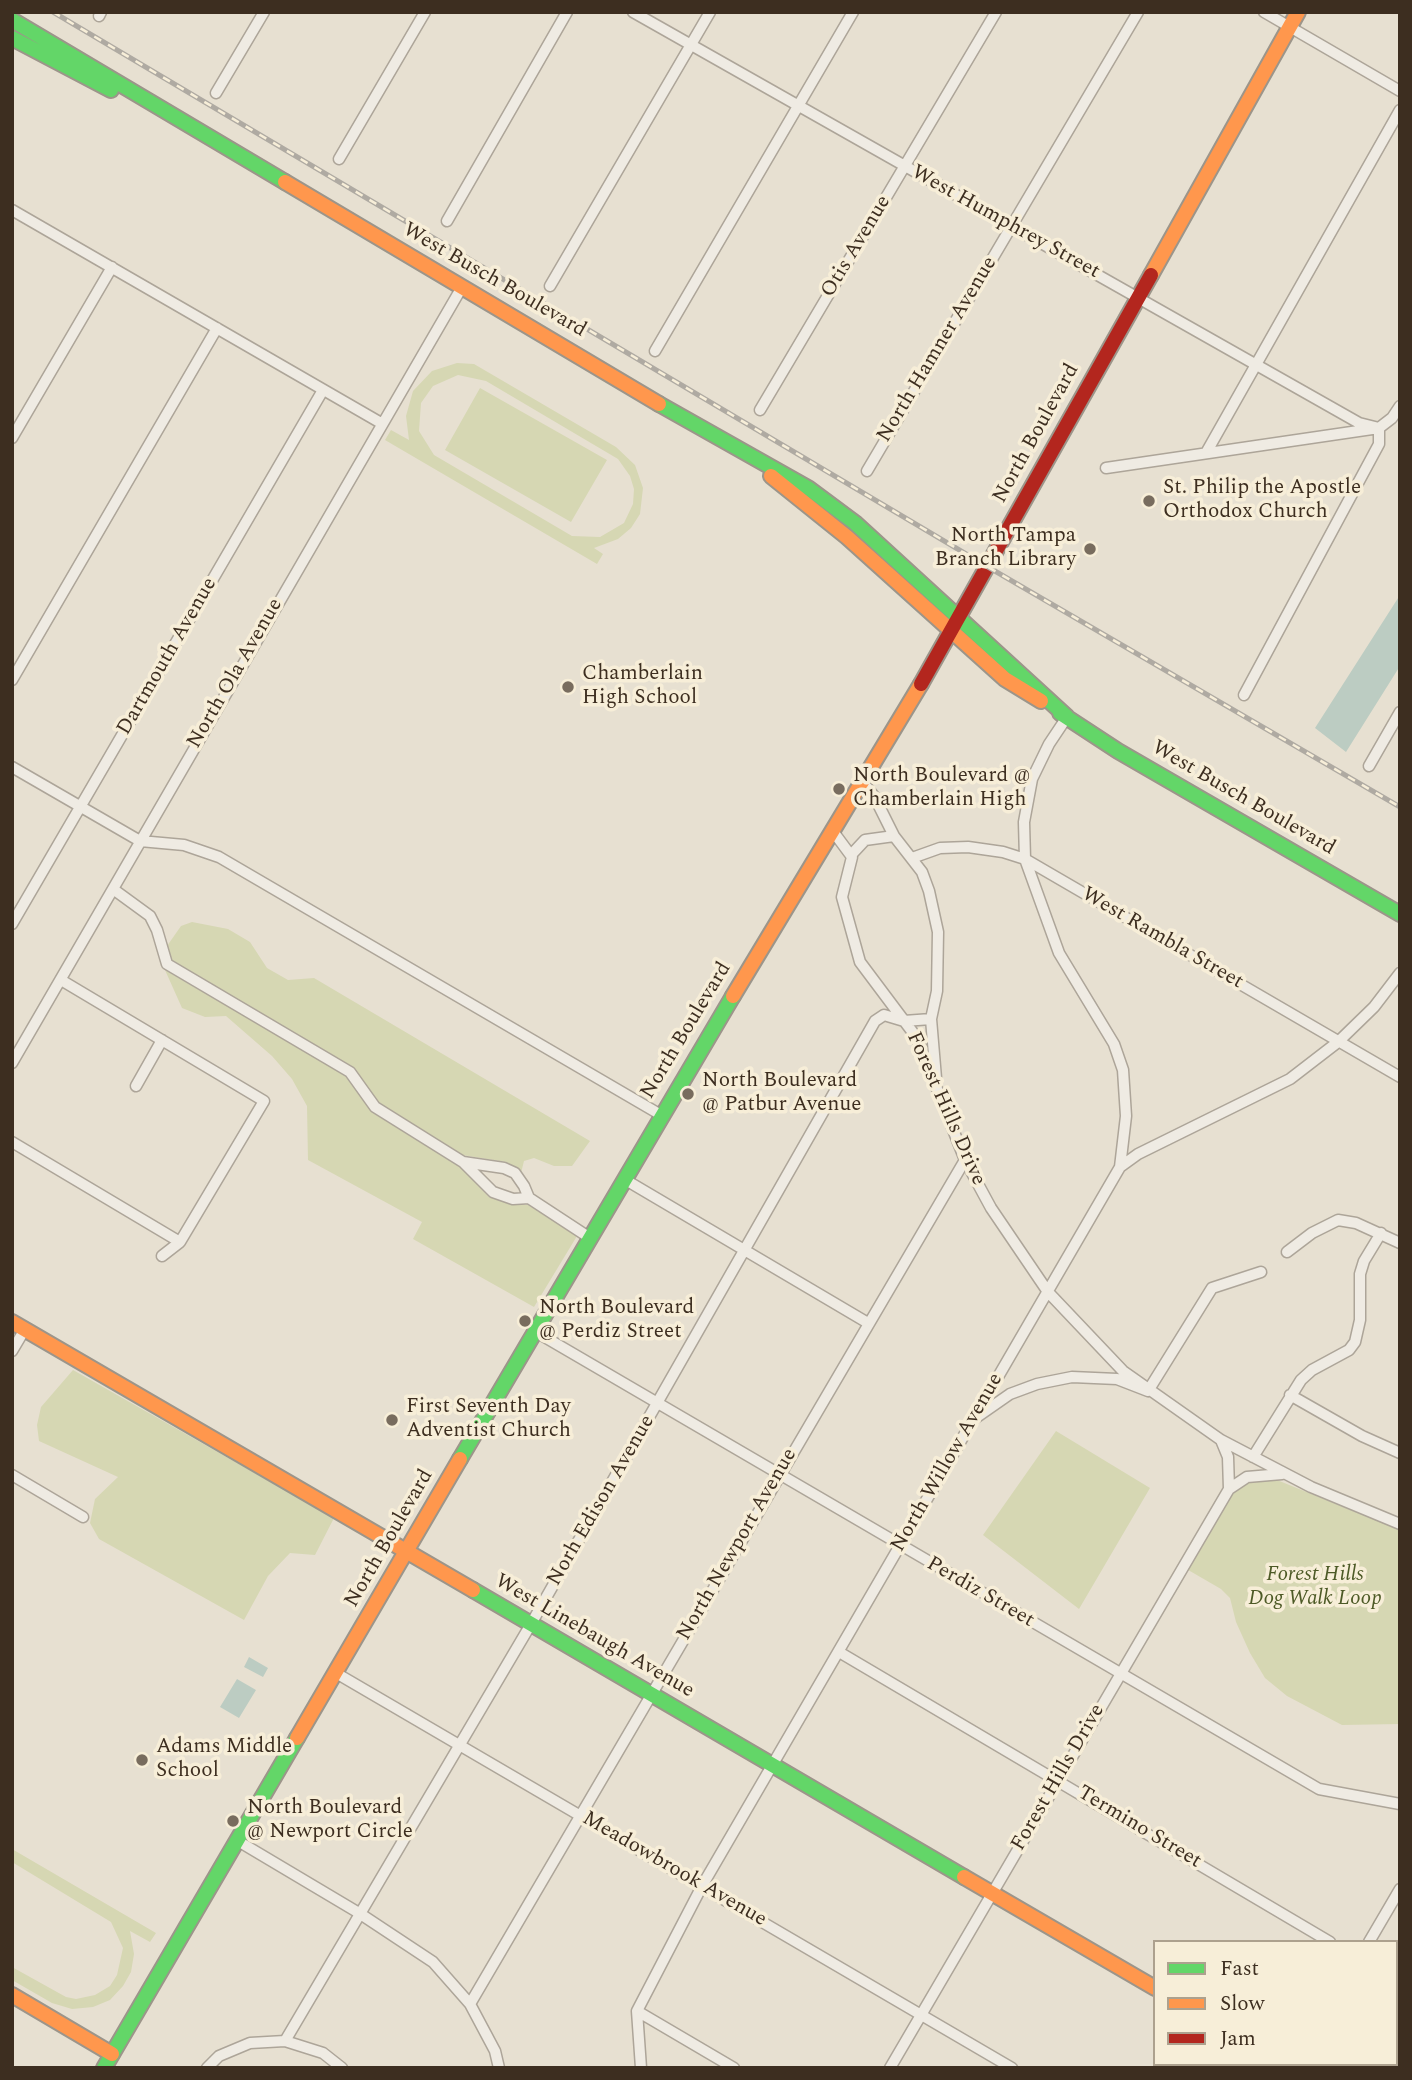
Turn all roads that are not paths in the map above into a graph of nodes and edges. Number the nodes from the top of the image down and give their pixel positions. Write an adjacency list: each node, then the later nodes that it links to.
1 (264, 12): 16 (street)
2 (425, 12): 20 (street)
3 (567, 12): 23 (street)
4 (633, 12): 14 (street, West Humphrey Street)
5 (710, 12): 14 (street)
6 (853, 12): 17 (street)
7 (996, 12): 21 (street, Otis Avenue)
8 (1139, 12): 24 (street, North Hamner Avenue)
9 (1264, 12): 12 (street)
10 (1298, 12): 12 (street, North Boulevard)
11 (12, 20): 19 (street, West Busch Boulevard)
12 (1290, 27): 15 (street); 28 (street, North Boulevard)
13 (12, 38): 19 (street, West Busch Boulevard)
14 (691, 44): 17 (street, West Humphrey Street); 26 (street)
15 (1400, 91)
16 (216, 93)
17 (797, 106): 21 (street, West Humphrey Street); 30 (street)
18 (1400, 110): 31 (street)
19 (226, 147): 27 (street, West Busch Boulevard)
20 (339, 159)
21 (905, 166): 24 (street, West Humphrey Street); 34 (street, Otis Avenue)
22 (12, 210): 25 (street)
23 (447, 220)
24 (1011, 227): 28 (street, West Humphrey Street); 41 (street, North Hamner Avenue)
25 (112, 267): 29 (street); 37 (street)
26 (551, 286)
27 (462, 287): 35 (street, North Ola Avenue); 38 (street, West Busch Boulevard)
28 (1137, 296): 31 (street, West Humphrey Street); 42 (street, North Boulevard)
29 (217, 328): 32 (street); 44 (street)
30 (655, 351)
31 (1256, 363): 36 (street, West Humphrey Street); 39 (street)
32 (323, 390): 35 (street); 51 (street, Dartmouth Avenue)
33 (1400, 407): 36 (street)
34 (760, 410)
35 (381, 422): 54 (street, North Ola Avenue)
36 (1379, 428): 39 (street); 45 (street)
37 (12, 438)
38 (741, 453): 42 (street, West Busch Boulevard); 43 (street, West Busch Boulevard)
39 (1206, 453): 40 (street)
40 (1106, 468)
41 (867, 471)
42 (960, 618): 43 (street, North Boulevard); 47 (street, West Busch Boulevard)
43 (951, 634): 47 (street, West Busch Boulevard); 50 (street, North Boulevard)
44 (12, 680)
45 (1244, 695)
46 (1400, 712): 48 (street)
47 (1067, 717): 57 (street); 59 (street, West Busch Boulevard)
48 (1369, 766)
49 (12, 767): 51 (street)
50 (862, 781): 52 (street, North Boulevard); 53 (street, Forest Hills Drive)
51 (81, 807): 54 (street); 60 (street, Dartmouth Avenue)
52 (832, 830): 55 (street); 71 (street, North Boulevard)
53 (894, 836): 55 (street); 56 (street, Forest Hills Drive)
54 (140, 841): 58 (street, North Ola Avenue); 71 (street)
55 (852, 855): 64 (street, Forest Hills Drive)
56 (912, 858): 57 (street, West Rambla Street); 63 (street, Forest Hills Drive)
57 (1025, 859): 66 (street, West Rambla Street); 75 (street)
58 (113, 889): 62 (street, North Ola Avenue); 74 (street)
59 (1400, 914)
60 (12, 924)
61 (1400, 974): 66 (street, North Willow Avenue)
62 (61, 980): 65 (street); 67 (street, North Ola Avenue)
63 (931, 1019): 64 (street, Forest Hills Drive); 70 (street)
64 (904, 1021): 70 (street, Forest Hills Drive); 82 (street, Norh Edison Avenue)
65 (162, 1040): 69 (street); 80 (street)
66 (1338, 1042): 68 (street, West Rambla Street); 75 (street, North Willow Avenue)
67 (12, 1063)
68 (1400, 1077)
69 (136, 1086)
70 (937, 1089): 73 (street, Forest Hills Drive)
71 (661, 1115): 76 (street, North Boulevard)
72 (12, 1142): 80 (street)
73 (965, 1160): 86 (street, Forest Hills Drive); 87 (street, North Newport Avenue)
74 (463, 1162): 77 (street); 77 (street)
75 (1120, 1167): 86 (street, North Willow Avenue)
76 (624, 1179): 79 (street, North Boulevard); 82 (street)
77 (529, 1198): 79 (street)
78 (1381, 1233): 81 (street); 83 (street); 92 (street)
79 (590, 1238): 89 (street, North Boulevard)
80 (180, 1242): 84 (street)
81 (1400, 1243)
82 (745, 1250): 87 (street); 93 (street, Norh Edison Avenue)
83 (1287, 1252)
84 (162, 1256)
85 (1261, 1272): 91 (street)
86 (1048, 1292): 91 (street, Forest Hills Drive); 94 (street, North Willow Avenue)
87 (868, 1322): 100 (street, North Newport Avenue)
88 (19, 1325): 90 (street); 105 (street, West Linebaugh Avenue)
89 (536, 1332): 93 (street, Perdiz Street); 105 (street, North Boulevard)
90 (12, 1351)
91 (1148, 1391): 94 (street); 95 (street, Forest Hills Drive)
92 (1290, 1395): 96 (street); 97 (street)
93 (657, 1404): 100 (street, Perdiz Street); 106 (street, Norh Edison Avenue)
94 (974, 1419): 104 (street, North Willow Avenue)
95 (1221, 1440): 97 (street, Forest Hills Drive); 101 (street)
96 (1400, 1453)
97 (1253, 1457): 98 (street, Forest Hills Drive)
98 (1282, 1474): 101 (street); 103 (street, Forest Hills Drive)
99 (12, 1475): 102 (street)
100 (779, 1476): 104 (street, Perdiz Street); 110 (street, North Newport Avenue)
101 (1229, 1489): 109 (street, Forest Hills Drive)
102 (83, 1517)
103 (1400, 1524)
104 (900, 1546): 107 (street, North Willow Avenue); 109 (street, Perdiz Street)
105 (407, 1551): 106 (street, West Linebaugh Avenue); 108 (street, North Boulevard)
106 (531, 1624): 110 (street, West Linebaugh Avenue); 111 (street, Norh Edison Avenue)
107 (839, 1651): 112 (street, North Willow Avenue); 113 (street, Termino Street)
108 (336, 1673): 111 (street, Meadowbrook Avenue); 116 (street, North Boulevard)
109 (1119, 1674): 113 (street, Forest Hills Drive); 114 (street, Perdiz Street)
110 (651, 1694): 112 (street, West Linebaugh Avenue); 115 (street, North Newport Avenue)
111 (459, 1744): 115 (street, Meadowbrook Avenue); 120 (street, Norh Edison Avenue)
112 (771, 1764): 117 (street, North Willow Avenue); 119 (street, West Linebaugh Avenue)
113 (1058, 1781): 119 (street, Forest Hills Drive); 121 (street, Termino Street)
114 (1400, 1804)
115 (581, 1816): 117 (street, Meadowbrook Avenue); 125 (street, North Newport Avenue)
116 (238, 1841): 120 (street); 129 (street, North Boulevard)
117 (702, 1886): 126 (street, North Willow Avenue); 127 (street, Meadowbrook Avenue)
118 (1400, 1889): 122 (street)
119 (992, 1893): 123 (street, West Linebaugh Avenue); 127 (street, Forest Hills Drive)
120 (359, 1913): 125 (street); 128 (street, Norh Edison Avenue)
121 (1327, 1940)
122 (1370, 1940)
123 (1153, 1987)
124 (12, 1995): 129 (street)
125 (470, 2004): 133 (street)
126 (636, 2011): 134 (street); 135 (street)
127 (921, 2015): 136 (street, Forest Hills Drive); 137 (street, Meadowbrook Avenue)
128 (285, 2041): 131 (street); 132 (street)
129 (113, 2054): 130 (street, North Boulevard)
130 (104, 2068)
131 (208, 2068)
132 (342, 2068)
133 (499, 2068)
134 (641, 2068)
135 (734, 2068)
136 (890, 2068)
137 (1012, 2068)

